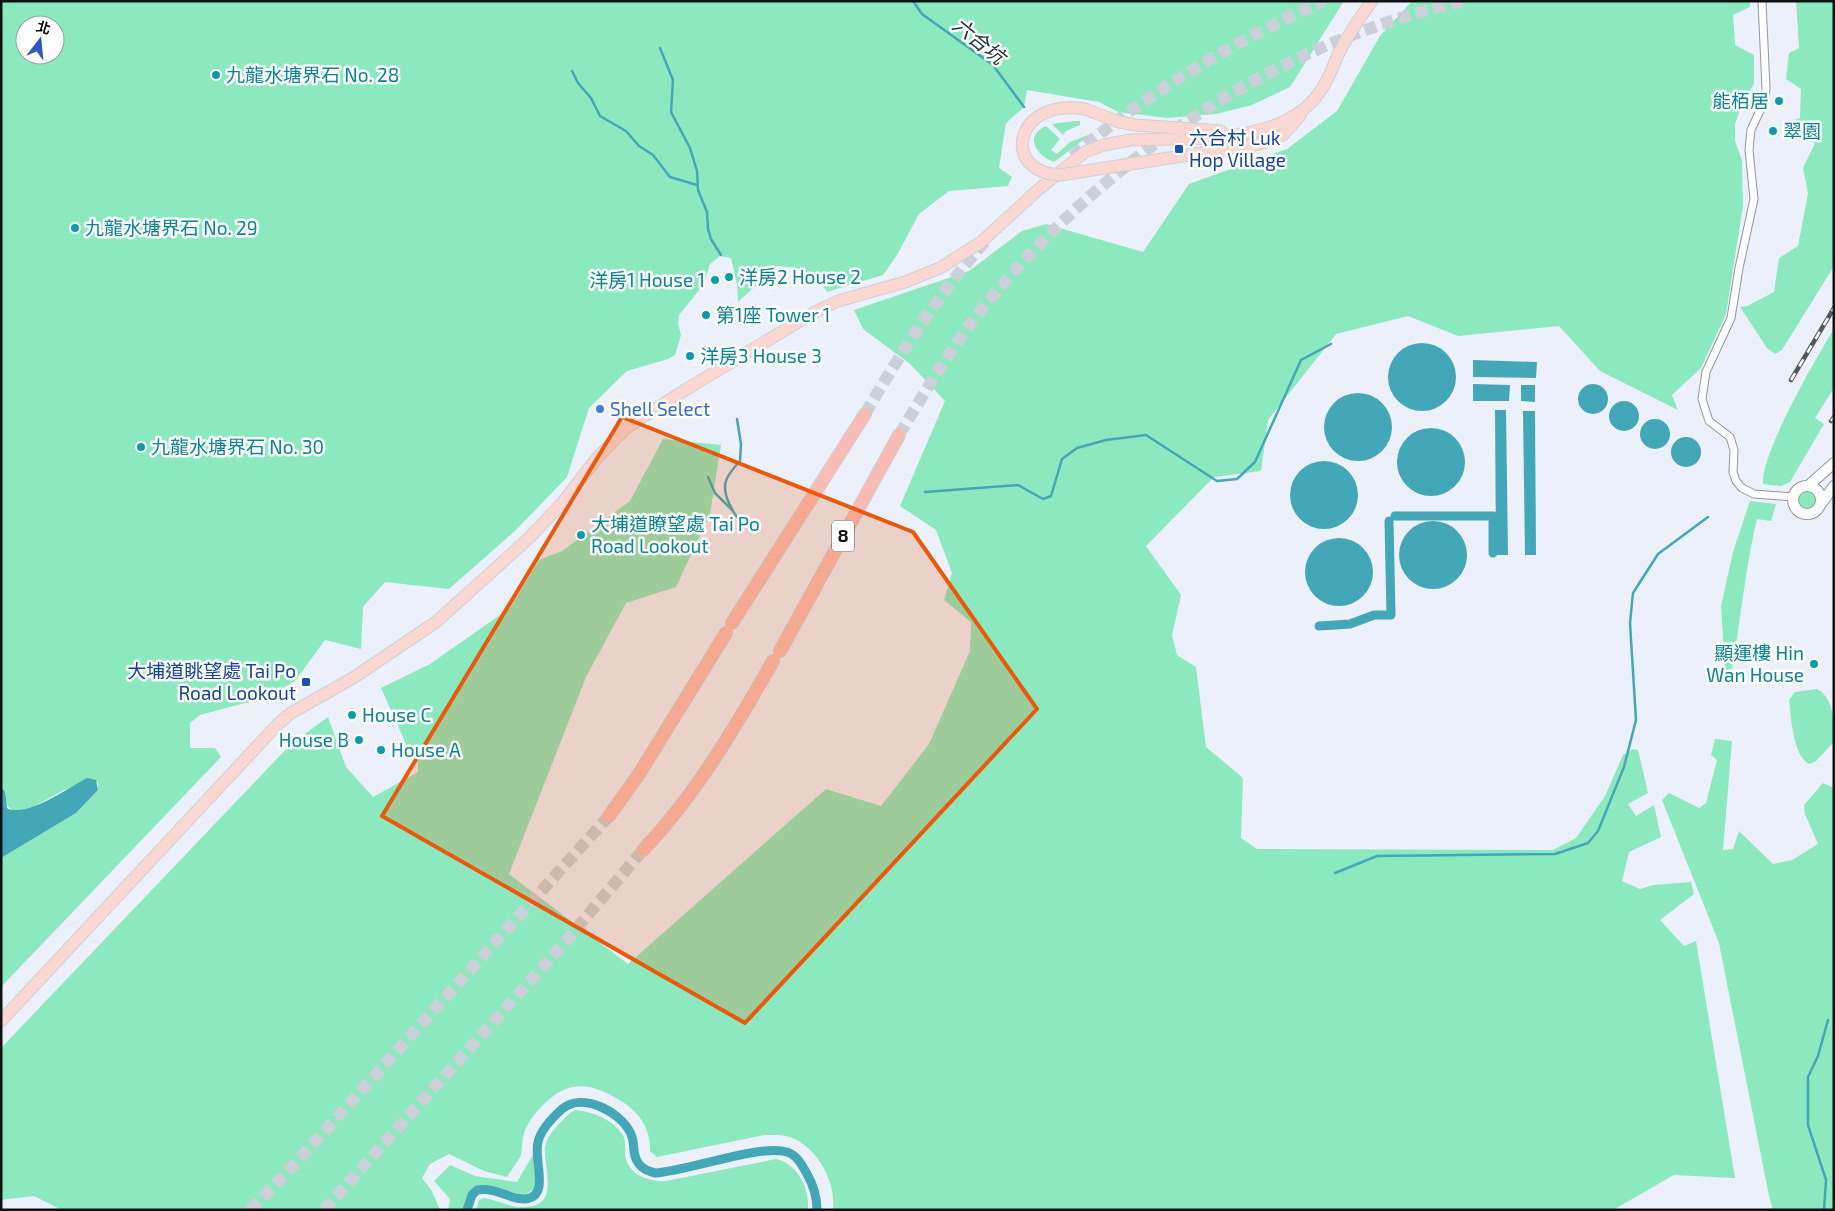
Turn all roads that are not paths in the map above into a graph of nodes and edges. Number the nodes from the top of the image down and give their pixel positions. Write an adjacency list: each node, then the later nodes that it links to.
1 (1372, 1): 3 (main road)
2 (1762, 1): 10 (street)
3 (1308, 105): 4 (main road); 4 (main road, bridge)
4 (1244, 134): 14 (main road)
5 (865, 414): 12 (highway)
6 (899, 435): 13 (highway, 8)
7 (1834, 463): 8 (street)
8 (1808, 486): 10 (street); 11 (street)
9 (1834, 486): 11 (street)
10 (1793, 497): 11 (street)
11 (1821, 504)
12 (609, 816)
13 (643, 850)
14 (1, 1021)

